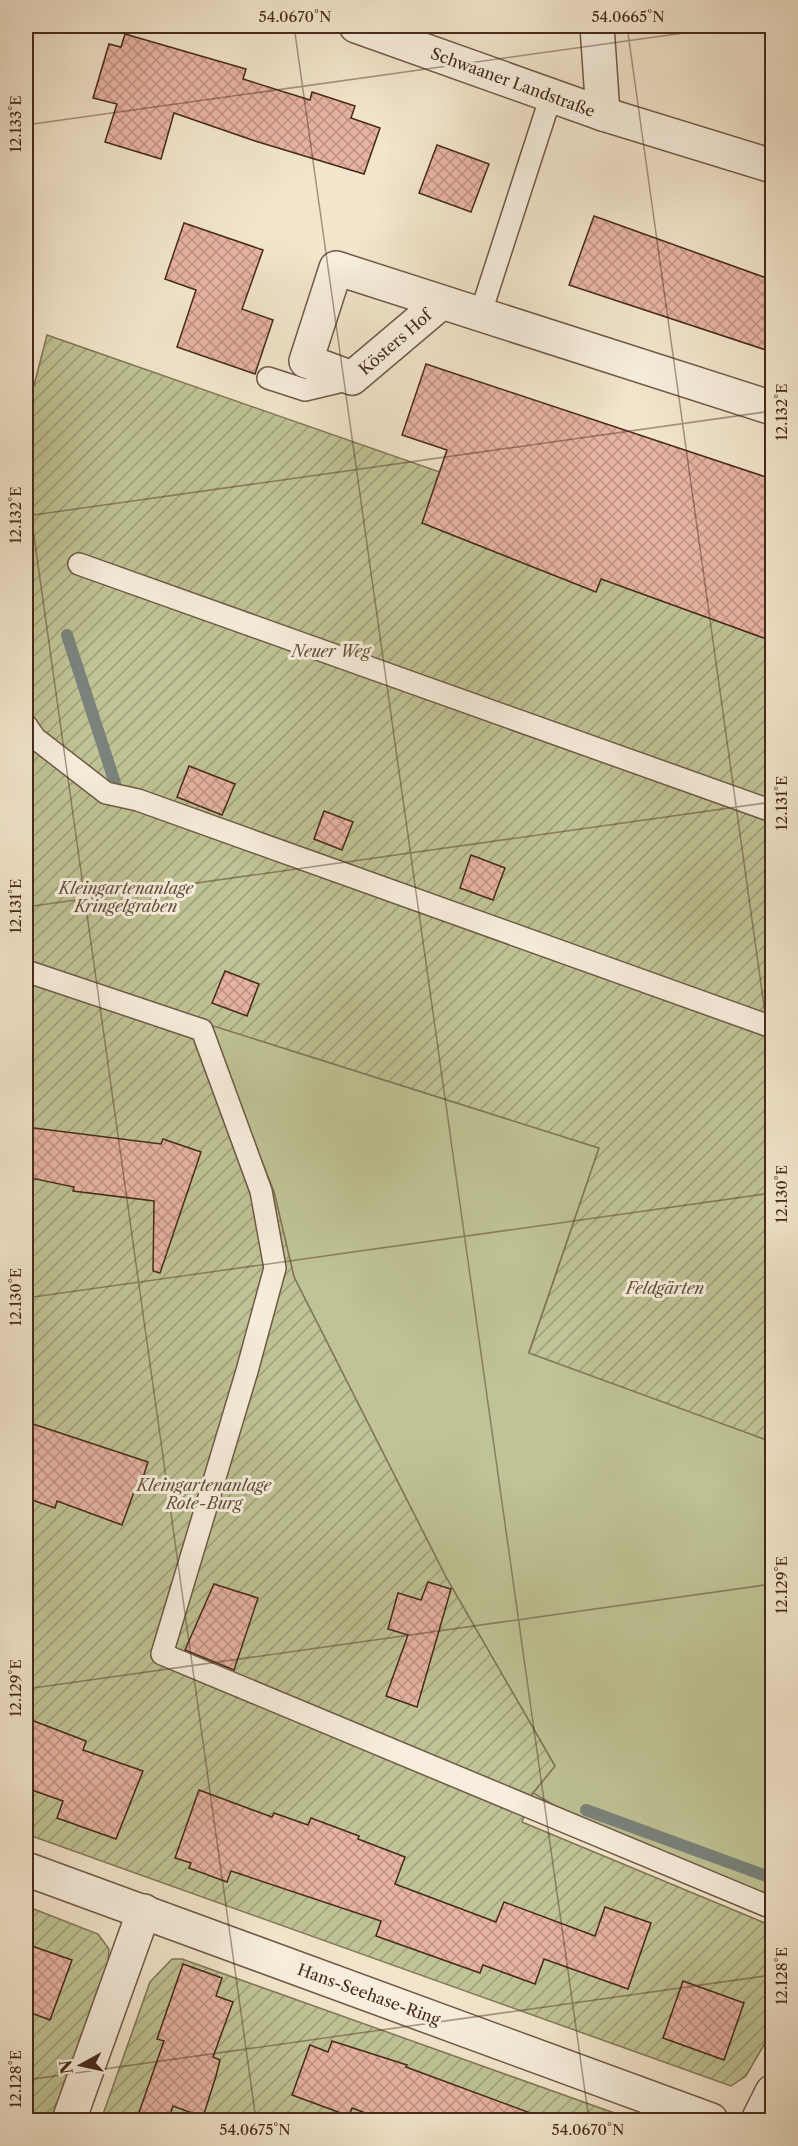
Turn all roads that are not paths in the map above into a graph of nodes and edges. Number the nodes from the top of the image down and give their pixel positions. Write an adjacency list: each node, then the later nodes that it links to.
1 (356, 26): 3 (street, Schwaaner Landstraße)
2 (597, 26): 4 (street, Schwaaner Landstraße)
3 (551, 96): 4 (street, Schwaaner Landstraße); 7 (lane)
4 (603, 114): 5 (street, Schwaaner Landstraße)
5 (772, 166)
6 (442, 302): 7 (street, Kösters Hof); 9 (street, Kösters Hof); 9 (street, Kösters Hof)
7 (481, 312): 10 (street, Kösters Hof)
8 (268, 378): 9 (lane)
9 (352, 378)
10 (772, 408)
11 (79, 564): 13 (lane)
12 (26, 726): 15 (lane)
13 (772, 811)
14 (26, 972): 17 (lane)
15 (772, 1027)
16 (26, 1869): 18 (street, Hans-Seehase-Ring)
17 (772, 1908)
18 (144, 1911): 20 (street); 21 (street, Hans-Seehase-Ring)
19 (772, 2092): 22 (street)
20 (69, 2121)
21 (711, 2121)
22 (758, 2121)

